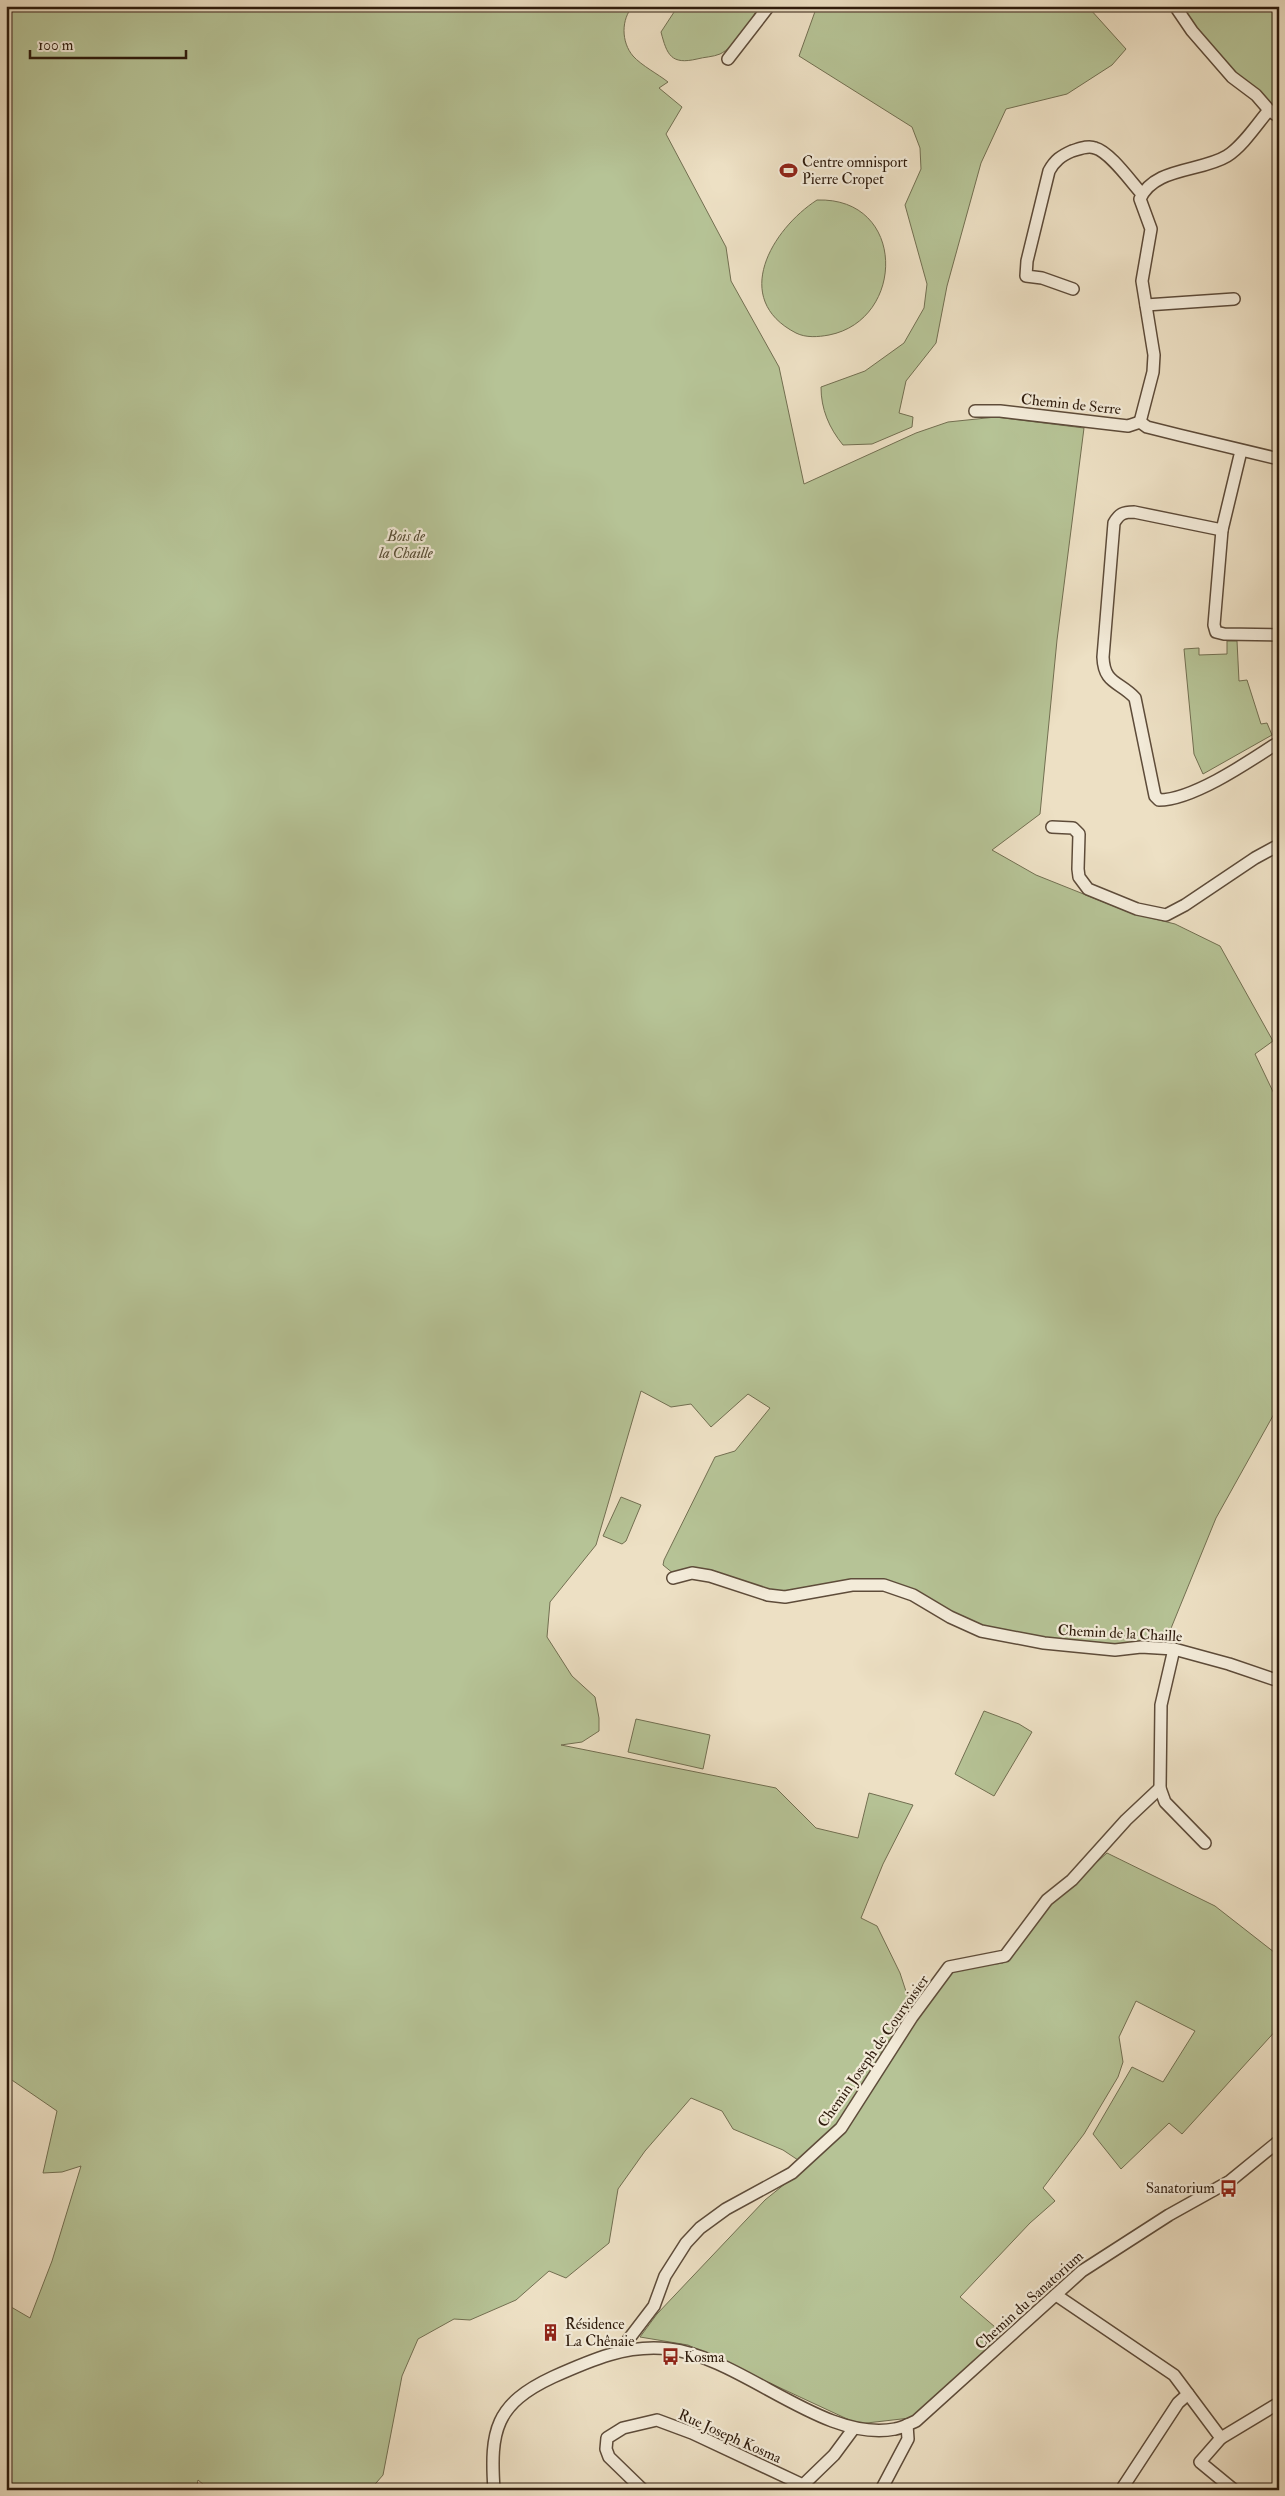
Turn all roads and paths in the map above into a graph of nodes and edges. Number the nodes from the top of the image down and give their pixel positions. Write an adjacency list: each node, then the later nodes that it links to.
1 (770, 6): 3 (street)
2 (1175, 6): 4 (street)
3 (728, 59)
4 (1269, 110): 5 (street); 6 (street)
5 (1279, 117)
6 (1142, 194): 7 (street); 9 (street)
7 (1072, 289)
8 (1234, 299): 9 (street)
9 (1146, 305): 11 (street)
10 (975, 411): 11 (street, Chemin de Serre)
11 (1140, 422): 12 (street, Chemin de Serre)
12 (1241, 451): 13 (street, Chemin de Serre); 14 (street)
13 (1279, 459)
14 (1222, 530): 15 (street); 16 (street)
15 (1279, 635)
16 (1279, 742)
17 (1052, 827): 18 (street)
18 (1279, 845)
19 (673, 1578): 20 (street, Chemin de la Chaille)
20 (1174, 1649): 21 (street, Chemin de la Chaille); 22 (street)
21 (1279, 1681)
22 (1160, 1788): 23 (street); 26 (street, Chemin Joseph de Courvoisier)
23 (1205, 1843)
24 (1279, 2142): 25 (street, Chemin du Sanatorium)
25 (1056, 2295): 27 (street); 29 (street, Chemin du Sanatorium)
26 (629, 2349): 30 (street, Chemin du Sanatorium); 33 (street, Chemin du Sanatorium)
27 (1188, 2394): 31 (street); 32 (street)
28 (1279, 2403): 31 (street)
29 (907, 2425): 30 (street, Chemin du Sanatorium); 35 (street)
30 (854, 2428): 34 (street, Rue Joseph Kosma)
31 (1221, 2438): 36 (street)
32 (1123, 2487)
33 (494, 2490)
34 (643, 2490)
35 (881, 2490)
36 (1234, 2490)

